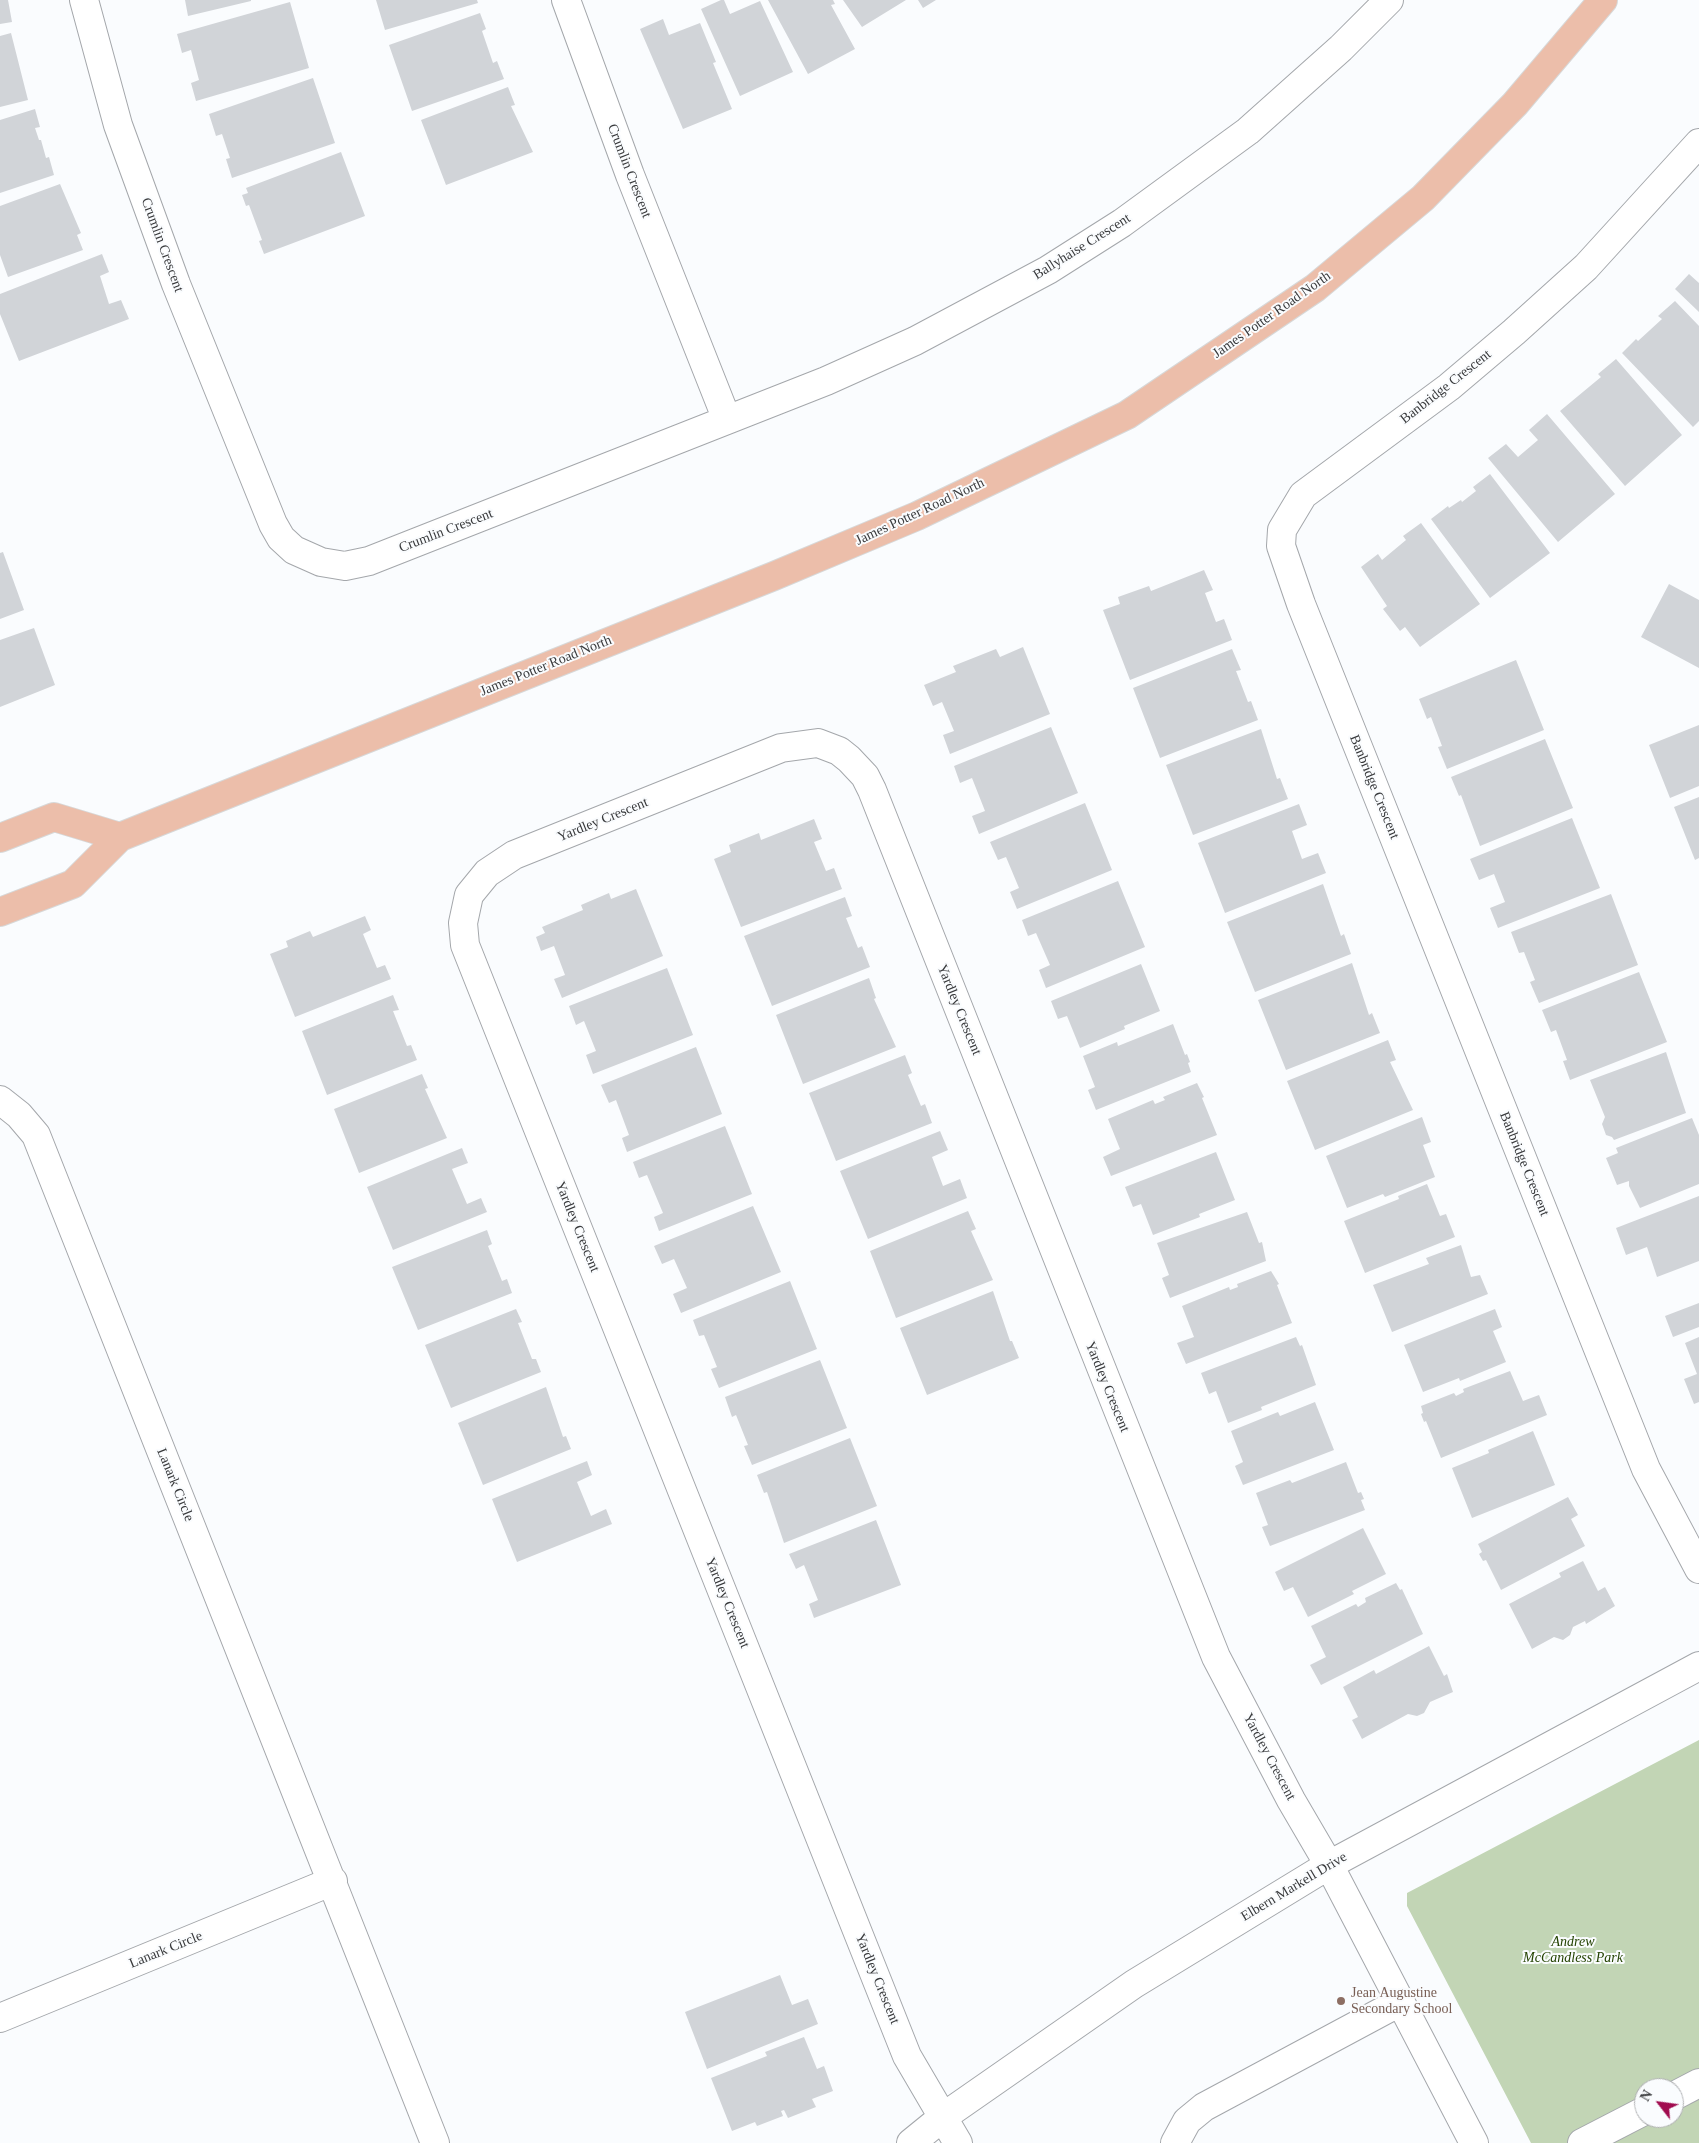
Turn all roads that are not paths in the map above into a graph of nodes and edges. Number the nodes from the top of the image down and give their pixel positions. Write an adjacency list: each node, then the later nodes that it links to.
1 (84, 0): 6 (street, Crumlin Crescent)
2 (566, 0): 6 (street, Crumlin Crescent)
3 (1389, 0): 6 (street, Ballyhaise Crescent)
4 (1603, 0): 7 (main road, James Potter Road North)
5 (1699, 143): 11 (street, Banbridge Crescent)
6 (727, 420)
7 (120, 837): 8 (main road); 9 (main road)
8 (0, 838)
9 (0, 912)
10 (0, 1100): 14 (street, Lanark Circle)
11 (1699, 1569)
12 (1699, 1666): 13 (street, Elbern Markell Drive)
13 (1329, 1865): 15 (street, Yardley Crescent); 20 (street, Elbern Markell Drive); 20 (street, Yardley Crescent)
14 (333, 1882): 16 (street, Lanark Circle); 21 (street, Lanark Circle)
15 (1400, 2002): 24 (street); 25 (street, Yardley Crescent)
16 (0, 2018)
17 (1699, 2083): 18 (street)
18 (1684, 2091)
19 (1634, 2116): 26 (street)
20 (943, 2117): 22 (street, Elbern Markell Drive); 23 (street, Yardley Crescent)
21 (435, 2143)
22 (911, 2143)
23 (958, 2143)
24 (1175, 2143)
25 (1474, 2143)
26 (1582, 2143)

